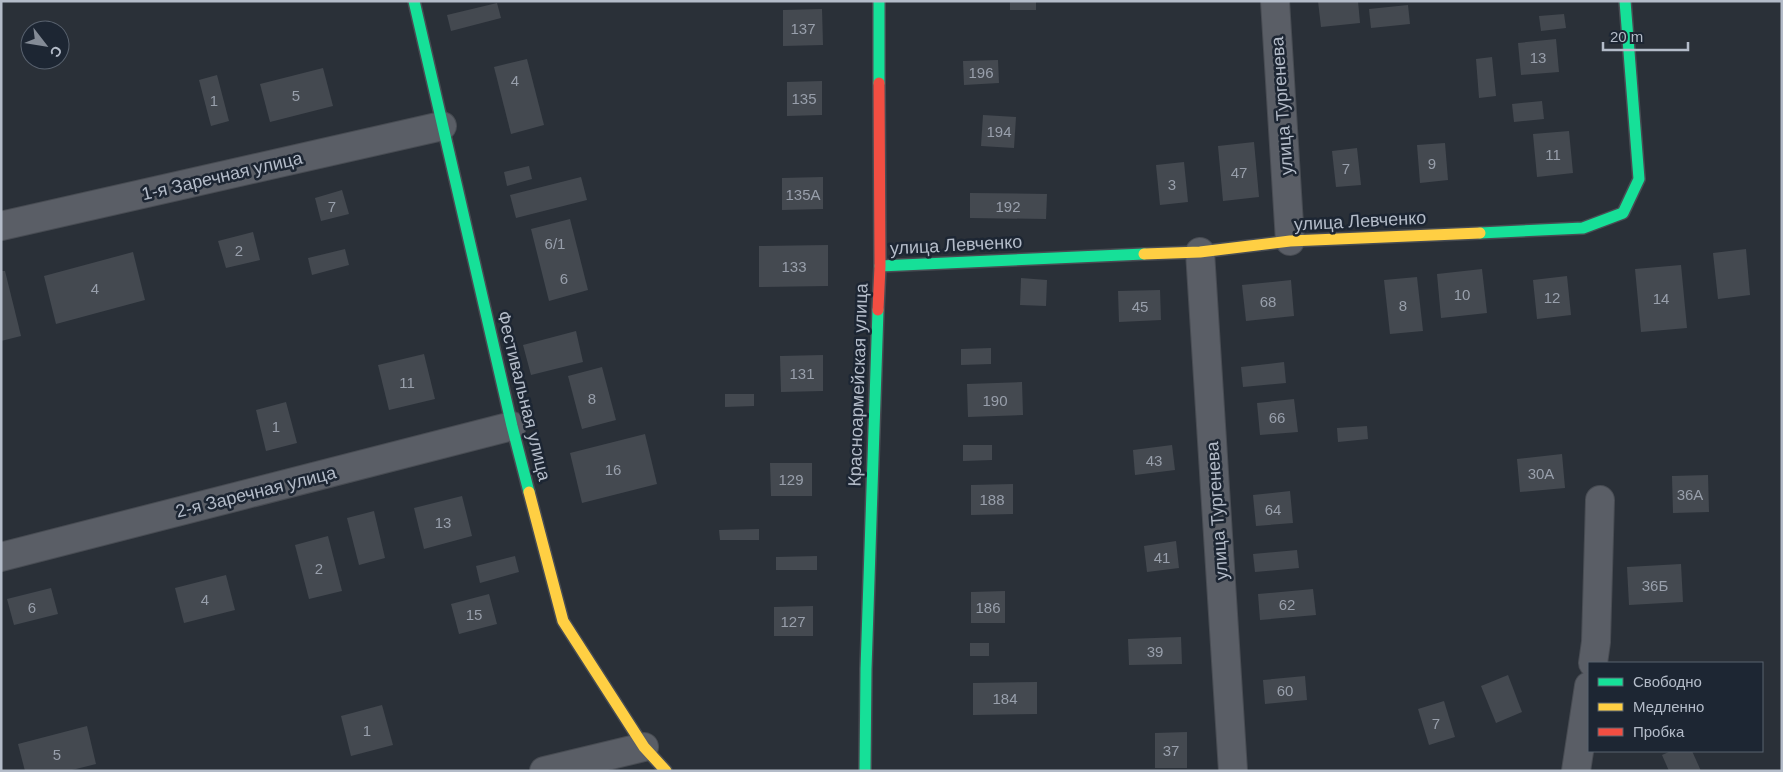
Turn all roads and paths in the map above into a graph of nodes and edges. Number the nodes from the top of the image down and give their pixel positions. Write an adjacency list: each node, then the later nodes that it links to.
1 (414, 1): 5 (street, Фестивальная улица)
2 (879, 1): 9 (street, Красноармейская улица)
3 (1275, 1): 7 (street, улица Тургенева)
4 (1625, 1): 7 (street, улица Левченко)
5 (442, 126): 6 (street, 1-я Заречная улица); 10 (street, Фестивальная улица)
6 (1, 226)
7 (1290, 241): 8 (street, улица Левченко)
8 (1200, 252): 9 (street, улица Левченко); 19 (street, улица Тургенева)
9 (880, 266): 18 (street, Красноармейская улица)
10 (512, 426): 12 (street, 2-я Заречная улица); 15 (street, Фестивальная улица)
11 (1600, 500): 13 (street)
12 (1, 557)
13 (1593, 662)
14 (1588, 693): 20 (street)
15 (644, 748): 16 (street); 17 (street, Фестивальная улица)
16 (544, 771)
17 (666, 771)
18 (865, 771)
19 (1233, 771)
20 (1576, 771)

